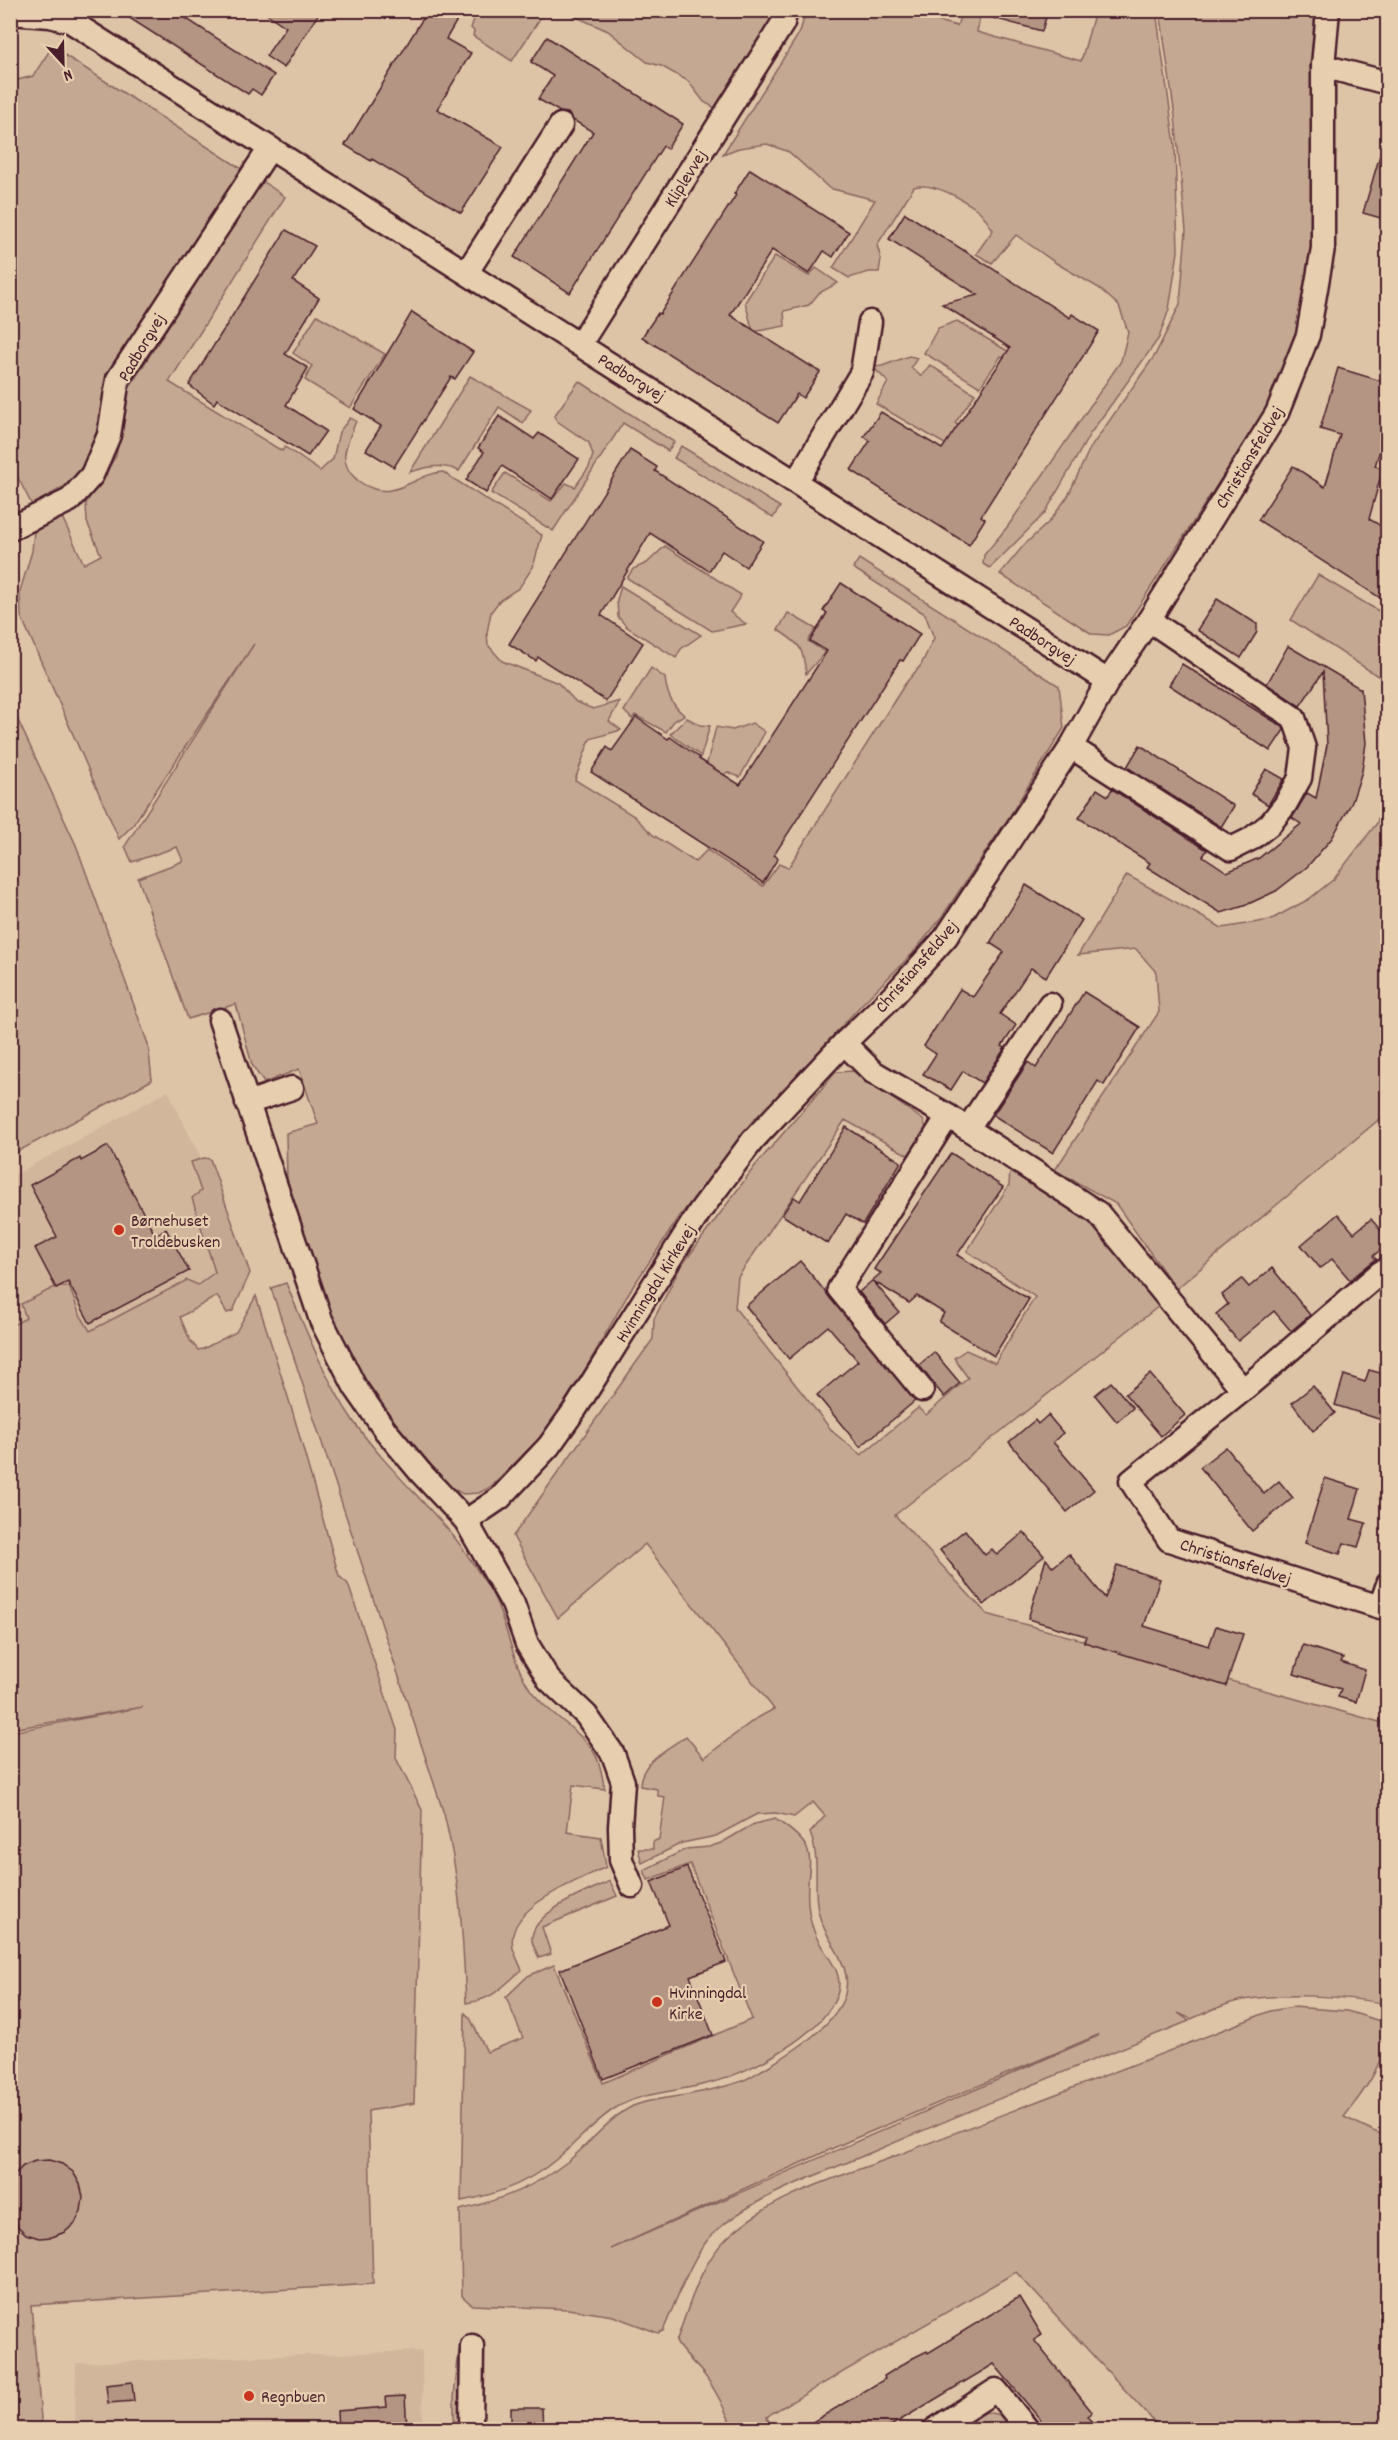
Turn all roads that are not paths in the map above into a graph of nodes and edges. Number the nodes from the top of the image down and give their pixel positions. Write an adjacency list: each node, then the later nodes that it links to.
1 (786, 10): 10 (street, Kliplevvej)
2 (1328, 10): 4 (street, Christiansfeldvej)
3 (10, 13): 7 (street, Padborgvej)
4 (1323, 66): 5 (street); 13 (street, Christiansfeldvej)
5 (1388, 83)
6 (561, 125): 8 (street)
7 (270, 148): 8 (street, Padborgvej); 12 (street, Padborgvej)
8 (467, 272): 10 (street, Padborgvej)
9 (870, 322): 11 (street)
10 (580, 344): 11 (street, Padborgvej)
11 (796, 482): 14 (street, Padborgvej)
12 (10, 529)
13 (1149, 620): 14 (street, Christiansfeldvej); 15 (street)
14 (1108, 681): 15 (street, Christiansfeldvej)
15 (1071, 747): 18 (street, Christiansfeldvej)
16 (1050, 1004): 22 (street)
17 (220, 1020): 20 (street)
18 (844, 1043): 21 (street); 26 (street, Hvinningdal Kirkevej)
19 (291, 1088): 20 (street)
20 (248, 1102): 26 (street)
21 (948, 1116): 22 (street); 24 (street)
22 (968, 1128): 25 (street)
23 (1388, 1274): 25 (street, Christiansfeldvej)
24 (922, 1390)
25 (1243, 1390): 27 (street, Christiansfeldvej)
26 (466, 1521): 28 (street)
27 (1388, 1584)
28 (632, 1886)
29 (472, 2346): 30 (street)
30 (471, 2430)
31 (934, 2430): 32 (street)
32 (1028, 2430)

